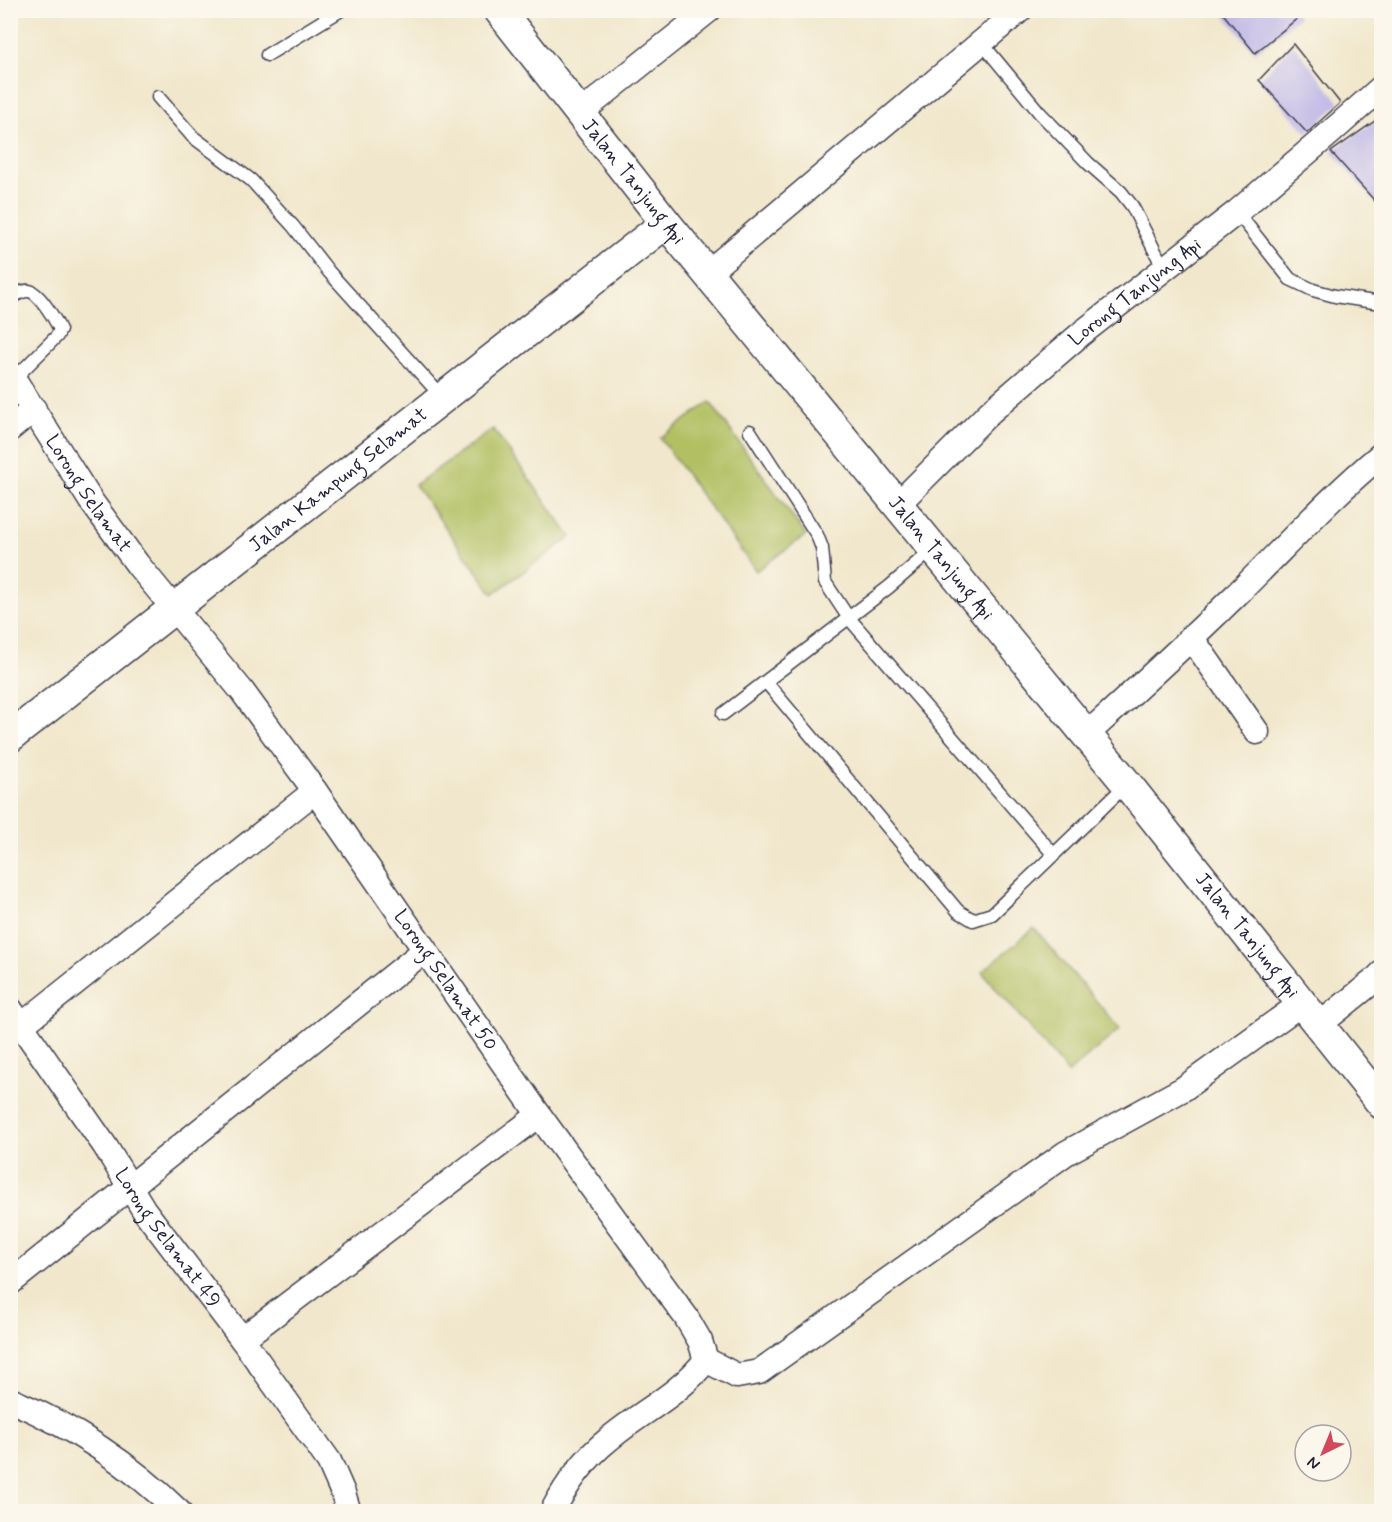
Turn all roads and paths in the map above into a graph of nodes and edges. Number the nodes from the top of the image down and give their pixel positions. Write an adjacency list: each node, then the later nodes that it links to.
1 (341, 10): 6 (lane)
2 (499, 10): 9 (street, Jalan Tanjung Api)
3 (709, 10): 9 (street)
4 (1020, 10): 5 (street)
5 (981, 42): 12 (lane); 13 (street)
6 (267, 55)
7 (1382, 87): 10 (street, Lorong Tanjung Api)
8 (158, 97): 17 (lane)
9 (580, 113): 11 (street, Jalan Tanjung Api)
10 (1237, 212): 12 (street, Lorong Tanjung Api); 15 (lane)
11 (666, 223): 13 (street, Jalan Tanjung Api); 17 (street, Jalan Kampung Selamat)
12 (1163, 267): 22 (street, Lorong Tanjung Api)
13 (707, 273): 22 (street, Jalan Tanjung Api)
14 (10, 298): 16 (lane)
15 (1382, 300)
16 (12, 376): 18 (street, Lorong Selamat)
17 (444, 399): 24 (street, Jalan Kampung Selamat)
18 (34, 410): 19 (street); 24 (street, Lorong Selamat)
19 (10, 429)
20 (750, 430): 25 (lane)
21 (1382, 454): 26 (street)
22 (897, 505): 23 (street, Jalan Tanjung Api)
23 (933, 549): 25 (lane); 30 (street, Jalan Tanjung Api)
24 (174, 608): 31 (street, Jalan Kampung Selamat); 33 (street, Lorong Selamat 50)
25 (848, 617): 27 (lane); 34 (lane)
26 (1191, 637): 29 (street); 30 (street)
27 (766, 682): 28 (lane); 34 (lane)
28 (723, 714)
29 (1257, 732)
30 (1087, 734): 32 (street, Jalan Tanjung Api)
31 (10, 737)
32 (1127, 784): 34 (lane); 37 (street, Jalan Tanjung Api)
33 (315, 791): 35 (street, Lorong Selamat 50); 38 (street)
34 (1054, 855)
35 (424, 951): 40 (street, Lorong Selamat 50); 41 (street)
36 (1382, 973): 37 (street)
37 (1310, 1014): 39 (street, Jalan Tanjung Api); 44 (street)
38 (16, 1017): 41 (street, Lorong Selamat 49)
39 (1377, 1092)
40 (539, 1115): 43 (street); 44 (street, Lorong Selamat 50)
41 (130, 1188): 42 (street); 43 (street, Lorong Selamat 49)
42 (14, 1273)
43 (242, 1339): 47 (street, Lorong Selamat 49)
44 (706, 1360): 48 (street)
45 (10, 1400): 46 (street)
46 (179, 1512)
47 (349, 1512)
48 (552, 1512)

